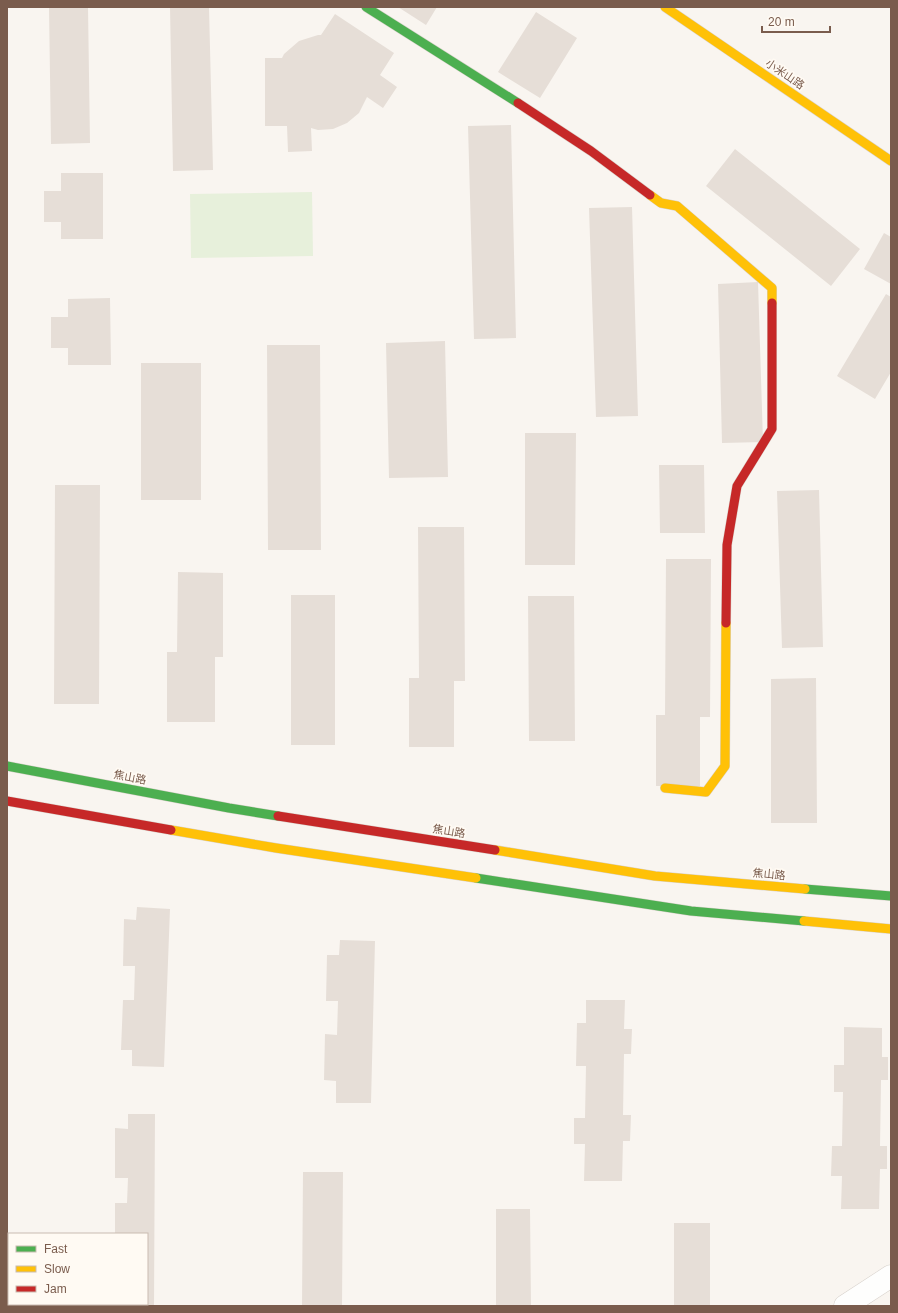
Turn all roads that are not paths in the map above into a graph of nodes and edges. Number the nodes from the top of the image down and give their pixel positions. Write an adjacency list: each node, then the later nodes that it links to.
1 (366, 7): 5 (main road)
2 (665, 7): 3 (main road, 小米山路)
3 (891, 161)
4 (7, 766): 7 (main road, 焦山路)
5 (665, 788)
6 (7, 801): 8 (main road)
7 (891, 896)
8 (891, 929)
9 (891, 1276): 10 (street)
10 (845, 1306)

